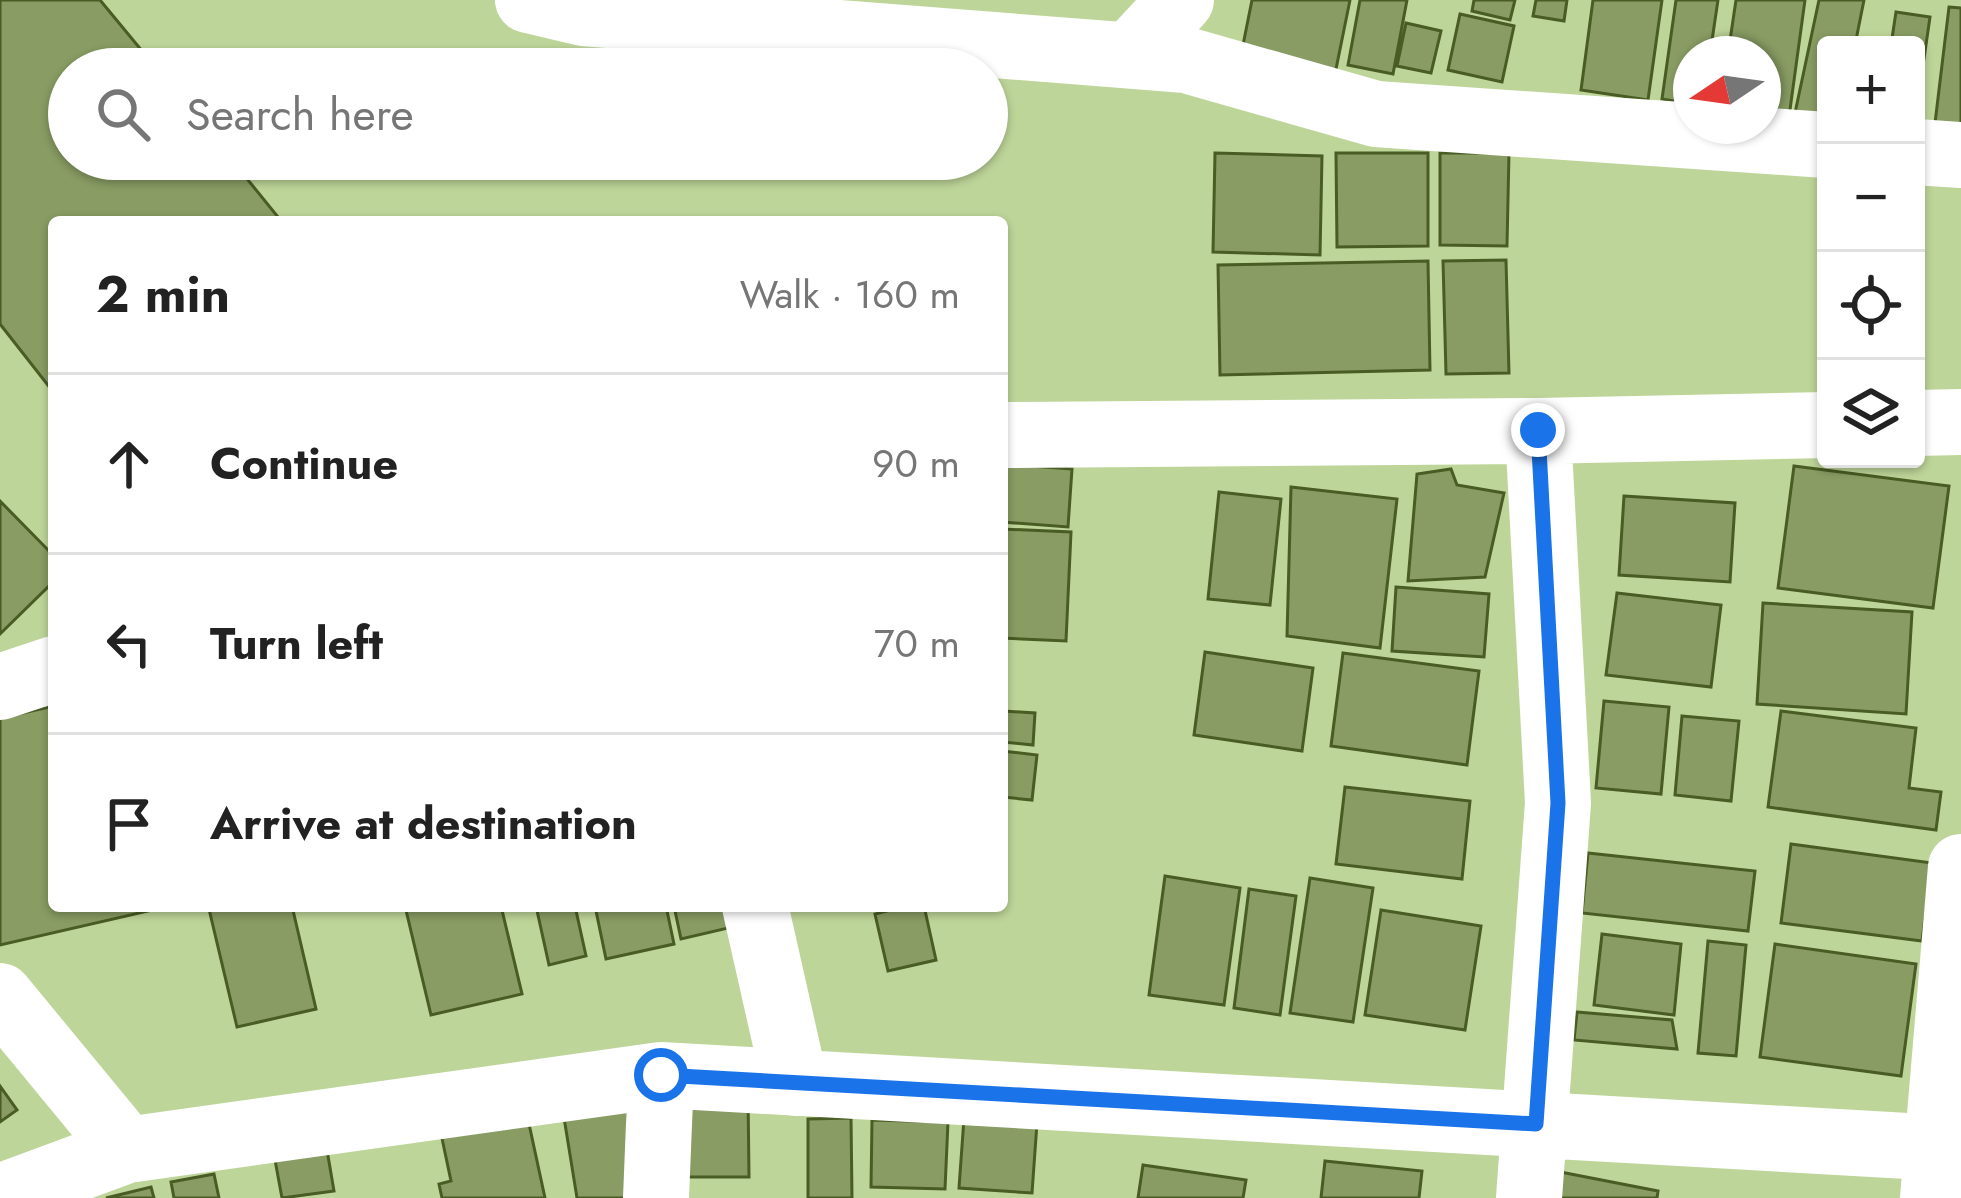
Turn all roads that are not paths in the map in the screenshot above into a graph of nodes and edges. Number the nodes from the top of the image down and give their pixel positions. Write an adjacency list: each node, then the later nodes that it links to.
1 (528, 0): 2 (street)
2 (1171, 29): 3 (street)
3 (1817, 144)
4 (1925, 153): 5 (street)
5 (1961, 155)
6 (1961, 422): 7 (street)
7 (1925, 423)
8 (1817, 425): 9 (street)
9 (1538, 430): 10 (street); 18 (street)
10 (1008, 434)
11 (48, 671): 12 (street)
12 (0, 687)
13 (1961, 867): 20 (street)
14 (756, 912): 17 (street)
15 (0, 996): 19 (street)
16 (661, 1075): 17 (street); 19 (street); 22 (street)
17 (795, 1083): 18 (street)
18 (1536, 1124): 20 (street); 23 (street)
19 (127, 1150): 21 (street)
20 (1943, 1165)
21 (0, 1197)
22 (656, 1198)
23 (1529, 1198)

